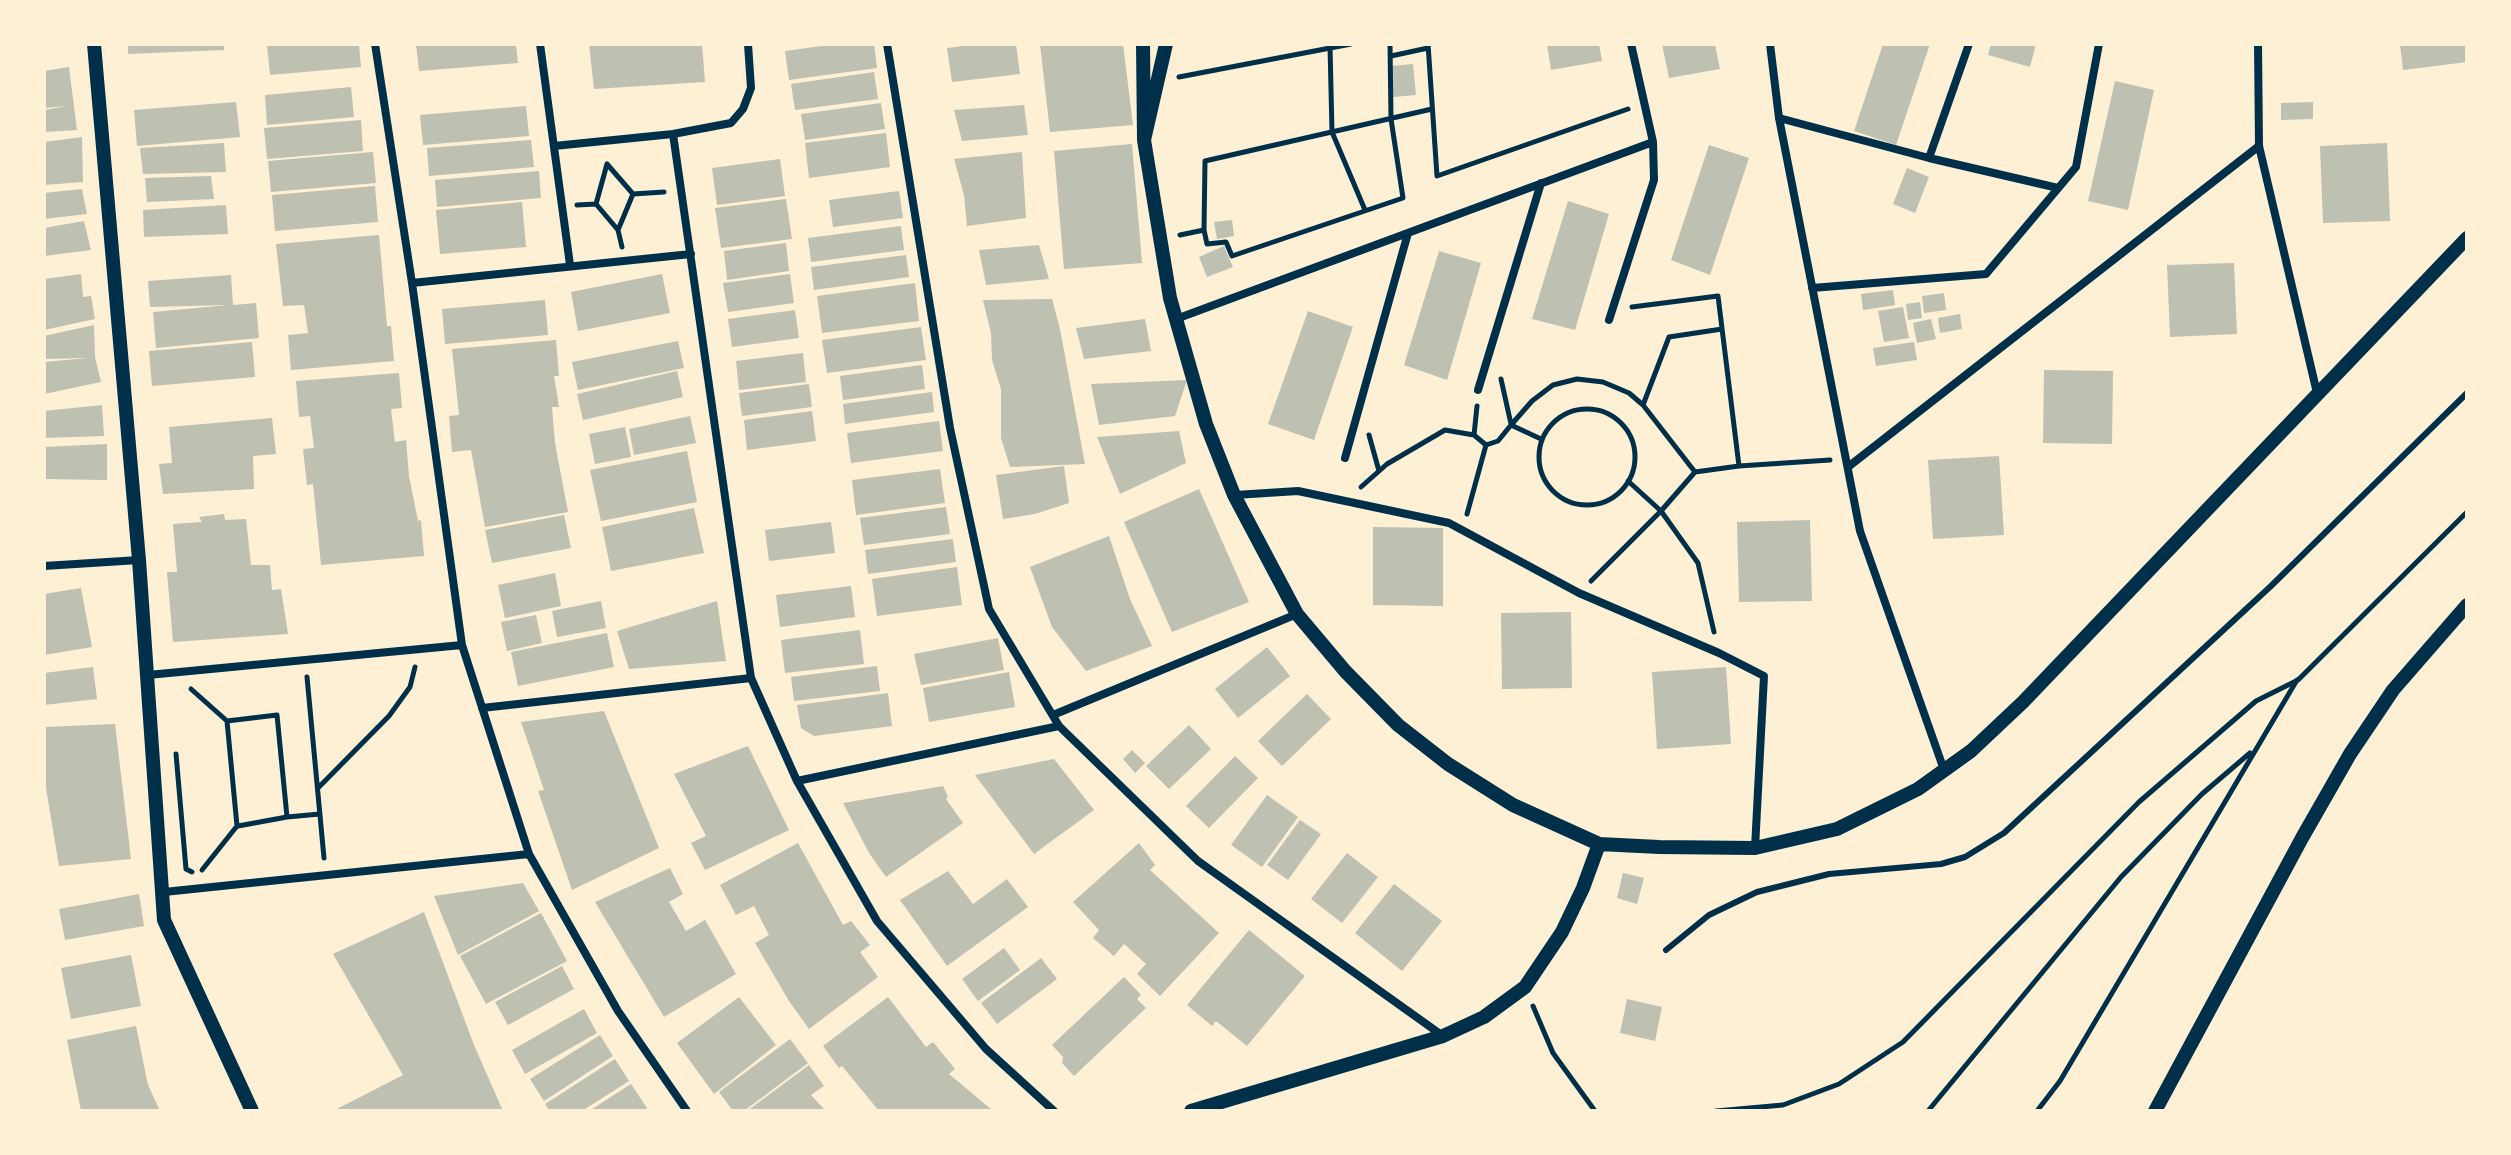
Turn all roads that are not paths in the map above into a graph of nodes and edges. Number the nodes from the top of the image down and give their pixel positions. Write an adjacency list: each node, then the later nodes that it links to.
1 (94, 44): 36 (street)
2 (375, 44): 26 (street)
3 (540, 44): 17 (street)
4 (748, 44): 14 (street)
5 (887, 44): 44 (street)
6 (1143, 44): 15 (street)
7 (1166, 44): 15 (street)
8 (1631, 44): 16 (street)
9 (1770, 44): 13 (street)
10 (1969, 44): 19 (street)
11 (2099, 44): 21 (street)
12 (2258, 44): 18 (street)
13 (1779, 118): 19 (street); 27 (street)
14 (673, 134): 17 (street); 24 (street)
15 (1144, 140): 28 (street)
16 (1653, 142): 20 (street); 29 (street)
17 (554, 146): 25 (street)
18 (2259, 146): 31 (street); 34 (street)
19 (1929, 158): 21 (street)
20 (1541, 183): 22 (street); 30 (street)
21 (2058, 188): 27 (street)
22 (1408, 233): 28 (street); 33 (street)
23 (2467, 238): 31 (street)
24 (691, 254): 25 (street); 42 (street)
25 (570, 265): 26 (street)
26 (412, 283): 40 (street)
27 (1812, 288): 34 (street)
28 (1176, 319): 35 (street)
29 (1609, 320)
30 (1478, 390)
31 (2317, 393): 46 (street)
32 (2467, 393): 52 (lane)
33 (1345, 458)
34 (1847, 463): 46 (street)
35 (1234, 495): 39 (street); 49 (street)
36 (139, 560): 37 (street); 41 (street)
37 (44, 566)
38 (2467, 605): 58 (street)
39 (1297, 614): 44 (street); 48 (street)
40 (462, 645): 41 (street); 43 (street)
41 (148, 675): 51 (street)
42 (751, 678): 43 (street); 47 (street)
43 (482, 708): 50 (street)
44 (1053, 715): 45 (street)
45 (1059, 726): 47 (street); 53 (street)
46 (1944, 770): 49 (street)
47 (797, 781): 56 (street)
48 (1599, 844): 49 (street); 53 (street)
49 (1755, 848)
50 (529, 854): 51 (street); 55 (street)
51 (164, 892): 54 (street)
52 (1666, 950)
53 (1443, 1036): 57 (street)
54 (252, 1111)
55 (687, 1111)
56 (1054, 1111)
57 (1191, 1111)
58 (2155, 1111)

